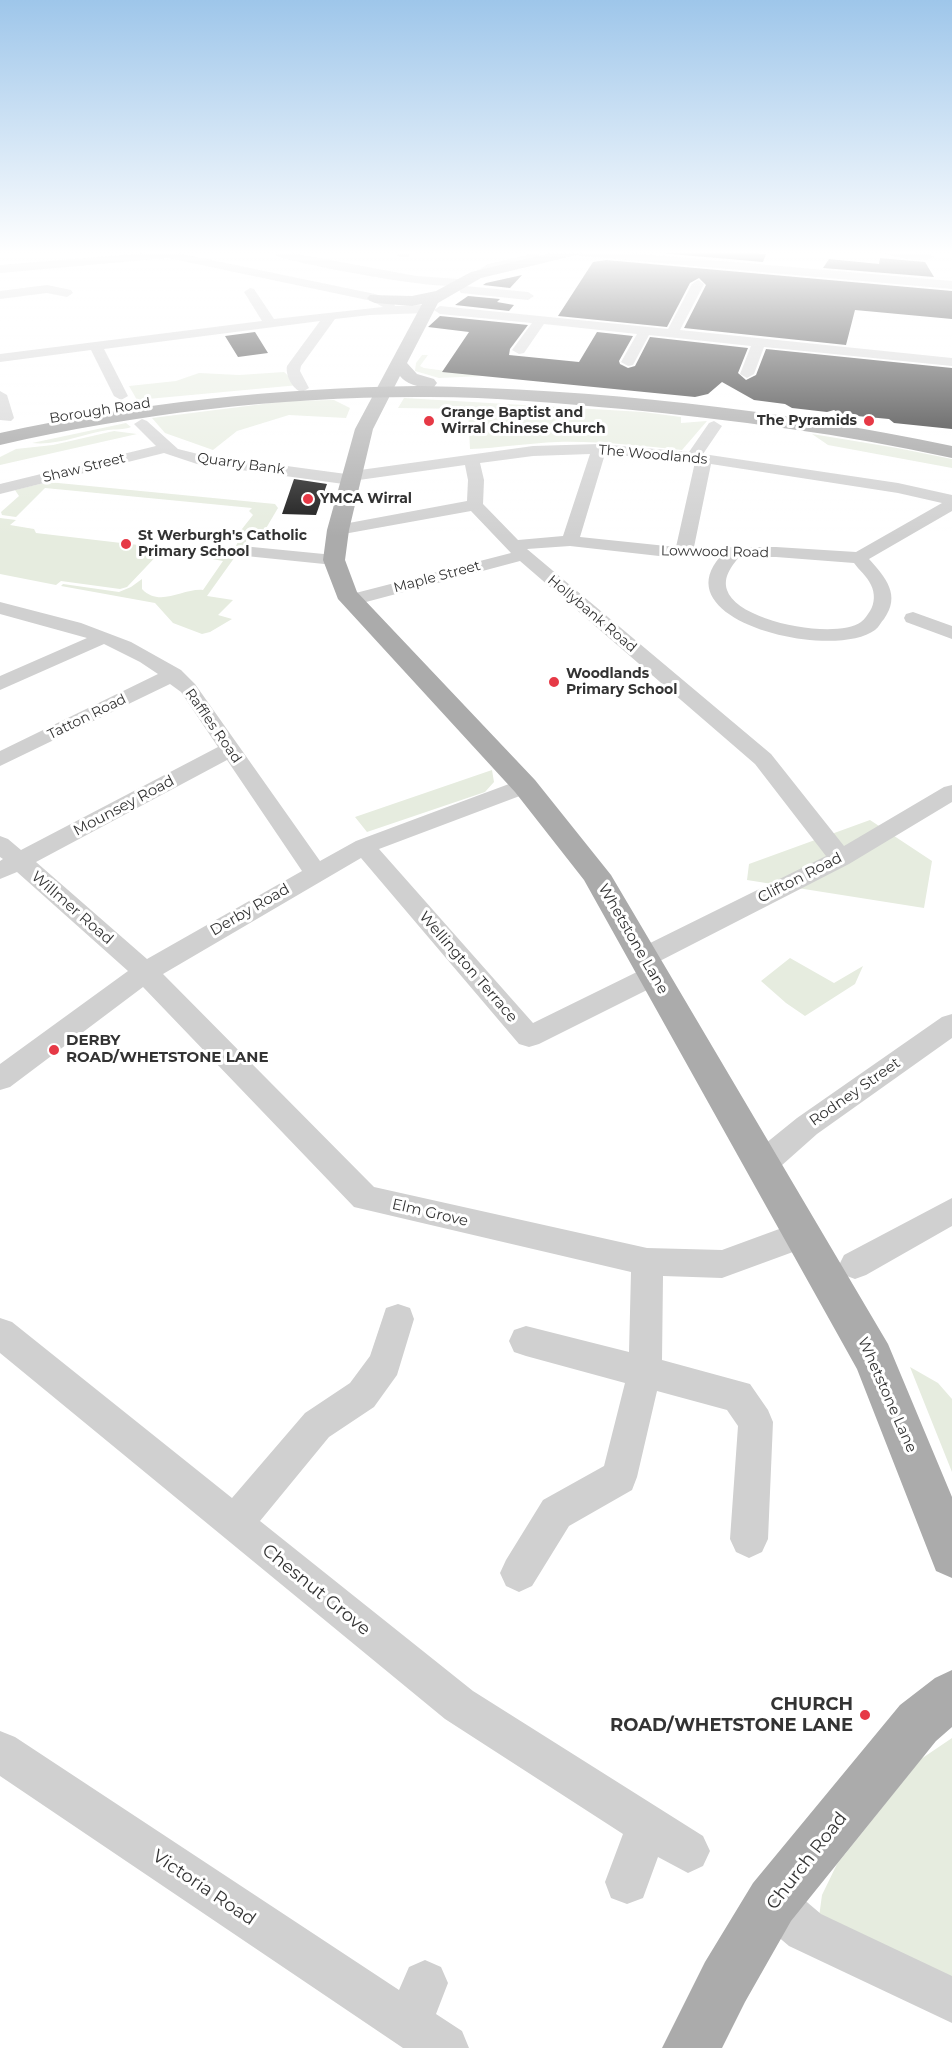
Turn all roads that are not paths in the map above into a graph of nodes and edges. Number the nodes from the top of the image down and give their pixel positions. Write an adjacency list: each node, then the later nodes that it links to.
1 (64, 346): 12 (street)
2 (92, 346): 3 (street)
3 (96, 346): 4 (street); 25 (street)
4 (99, 346)
5 (310, 346): 21 (street)
6 (408, 346): 16 (main road, Whetstone Lane)
7 (523, 346): 11 (street)
8 (637, 346): 14 (street)
9 (758, 346): 18 (street)
10 (793, 346): 15 (street)
11 (519, 351)
12 (47, 352): 13 (street); 17 (street)
13 (0, 358)
14 (628, 362)
15 (952, 362)
16 (397, 363): 19 (main road); 20 (main road, Whetstone Lane); 22 (main road, Whetstone Lane)
17 (52, 366)
18 (747, 374)
19 (428, 383): 22 (highway, Borough Road); 31 (highway, Borough Road)
20 (362, 385): 21 (highway, Borough Road); 22 (highway, Borough Road)
21 (302, 388): 27 (highway, Borough Road)
22 (386, 388): 23 (highway); 26 (main road, Whetstone Lane); 34 (highway)
23 (336, 394): 26 (main road); 30 (highway)
24 (0, 395): 27 (street)
25 (121, 396)
26 (368, 421): 37 (main road, Whetstone Lane)
27 (3, 423)
28 (142, 424): 32 (street, Quarry Bank)
29 (714, 426): 35 (street)
30 (0, 439)
31 (952, 442)
32 (167, 448): 37 (street, Quarry Bank); 38 (street, Shaw Street)
33 (599, 448): 35 (street, The Woodlands); 36 (street, The Woodlands); 42 (street)
34 (952, 452)
35 (698, 458): 39 (street, The Woodlands); 45 (street)
36 (471, 459): 37 (street, The Woodlands); 40 (street)
37 (352, 478): 41 (main road, Whetstone Lane)
38 (0, 489)
39 (952, 502): 47 (street)
40 (475, 505): 41 (street); 43 (street, Hollybank Road)
41 (338, 530): 48 (main road, Whetstone Lane)
42 (570, 541): 43 (street, Lowwood Road); 45 (street, Lowwood Road)
43 (518, 550): 49 (street, Maple Street); 62 (street, Hollybank Road)
44 (242, 551): 48 (street)
45 (684, 552): 46 (street, Lowwood Road)
46 (732, 554): 47 (street, Lowwood Road); 47 (street)
47 (859, 558)
48 (334, 560): 49 (main road, Whetstone Lane)
49 (351, 600): 58 (main road, Whetstone Lane)
50 (0, 608): 53 (street, Raffles Road)
51 (913, 618): 52 (street)
52 (951, 631)
53 (102, 638): 54 (street, Raffles Road); 55 (street)
54 (174, 674): 56 (street, Raffles Road); 57 (street, Tatton Road)
55 (0, 684)
56 (230, 750): 63 (street, Mounsey Road); 64 (street, Raffles Road)
57 (0, 759)
58 (525, 786): 61 (street, Derby Road); 65 (main road, Whetstone Lane)
59 (952, 792): 62 (street, Clifton Road)
60 (0, 844): 63 (street, Willmer Road)
61 (364, 846): 64 (street, Derby Road); 65 (street, Wellington Terrace)
62 (841, 858): 65 (street, Clifton Road)
63 (10, 866): 66 (street, Willmer Road)
64 (315, 873): 66 (street, Derby Road)
65 (649, 966): 69 (main road, Whetstone Lane)
66 (145, 972): 68 (street, Derby Road); 72 (street, Elm Grove)
67 (952, 1024): 69 (street, Rodney Street)
68 (2, 1073)
69 (761, 1165): 71 (main road, Whetstone Lane)
70 (952, 1211): 73 (street)
71 (801, 1235): 72 (street, Elm Grove); 80 (main road, Whetstone Lane)
72 (647, 1262): 77 (street)
73 (855, 1265)
74 (398, 1319): 78 (street)
75 (0, 1333): 78 (street, Chesnut Grove)
76 (526, 1341): 77 (street)
77 (645, 1371): 79 (street); 81 (street)
78 (234, 1524): 84 (street, Chesnut Grove)
79 (749, 1539)
80 (952, 1555)
81 (519, 1574)
82 (952, 1695): 87 (main road, Church Road)
83 (0, 1752): 90 (street, Victoria Road)
84 (647, 1826): 85 (street, Chesnut Grove); 86 (street)
85 (688, 1851)
86 (627, 1882)
87 (772, 1902): 89 (street); 91 (main road, Church Road)
88 (425, 1983): 90 (street, Victoria Road)
89 (952, 2000)
90 (427, 2036)
91 (690, 2048)

